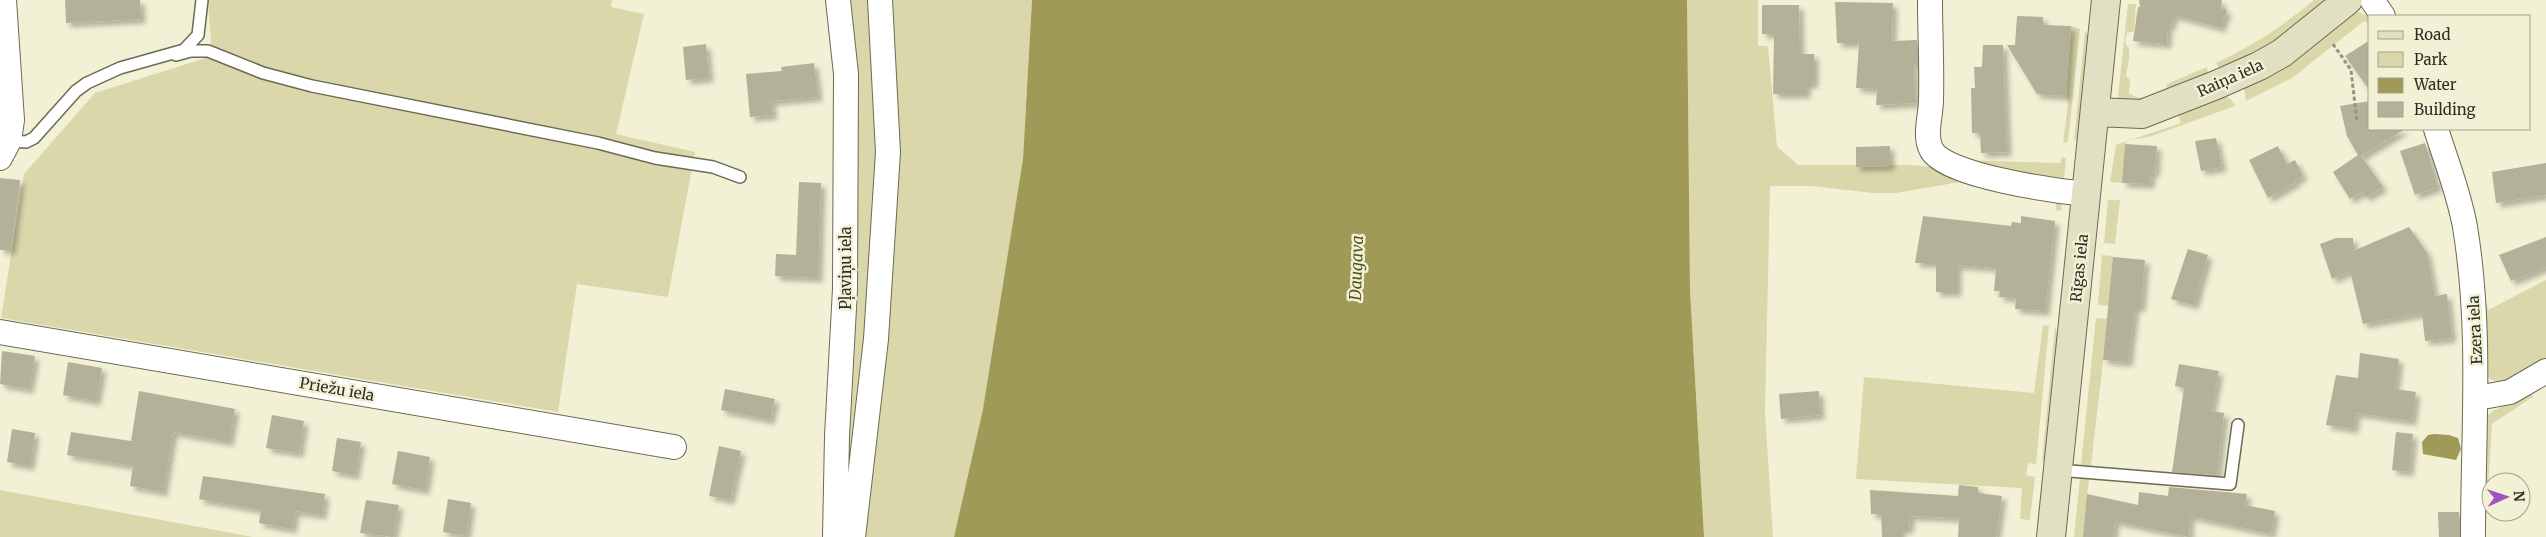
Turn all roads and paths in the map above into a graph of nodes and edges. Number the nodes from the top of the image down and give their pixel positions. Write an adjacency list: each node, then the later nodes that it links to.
1 (4, 0): 15 (street)
2 (202, 0): 11 (lane)
3 (838, 0): 24 (street, Pļaviņu iela)
4 (880, 0): 25 (street)
5 (1930, 0): 17 (street)
6 (2106, 0): 12 (main road, Rīgas iela)
7 (2348, 0): 10 (main road, Raiņa iela)
8 (2372, 0): 9 (street)
9 (2383, 15)
10 (2318, 25): 12 (main road, Raiņa iela); 13 (path)
11 (176, 55): 15 (lane); 16 (lane)
12 (2096, 112): 17 (main road, Rīgas iela)
13 (2358, 122)
14 (2436, 130): 20 (street, Ezera iela)
15 (5, 135)
16 (740, 176)
17 (2086, 194): 23 (main road, Rīgas iela)
18 (0, 332): 22 (street, Priežu iela)
19 (2546, 371): 20 (street)
20 (2477, 398): 27 (street, Ezera iela)
21 (2238, 425): 23 (lane)
22 (674, 447)
23 (2058, 470): 26 (main road, Rīgas iela)
24 (835, 537)
25 (854, 537)
26 (2051, 537)
27 (2473, 537)

